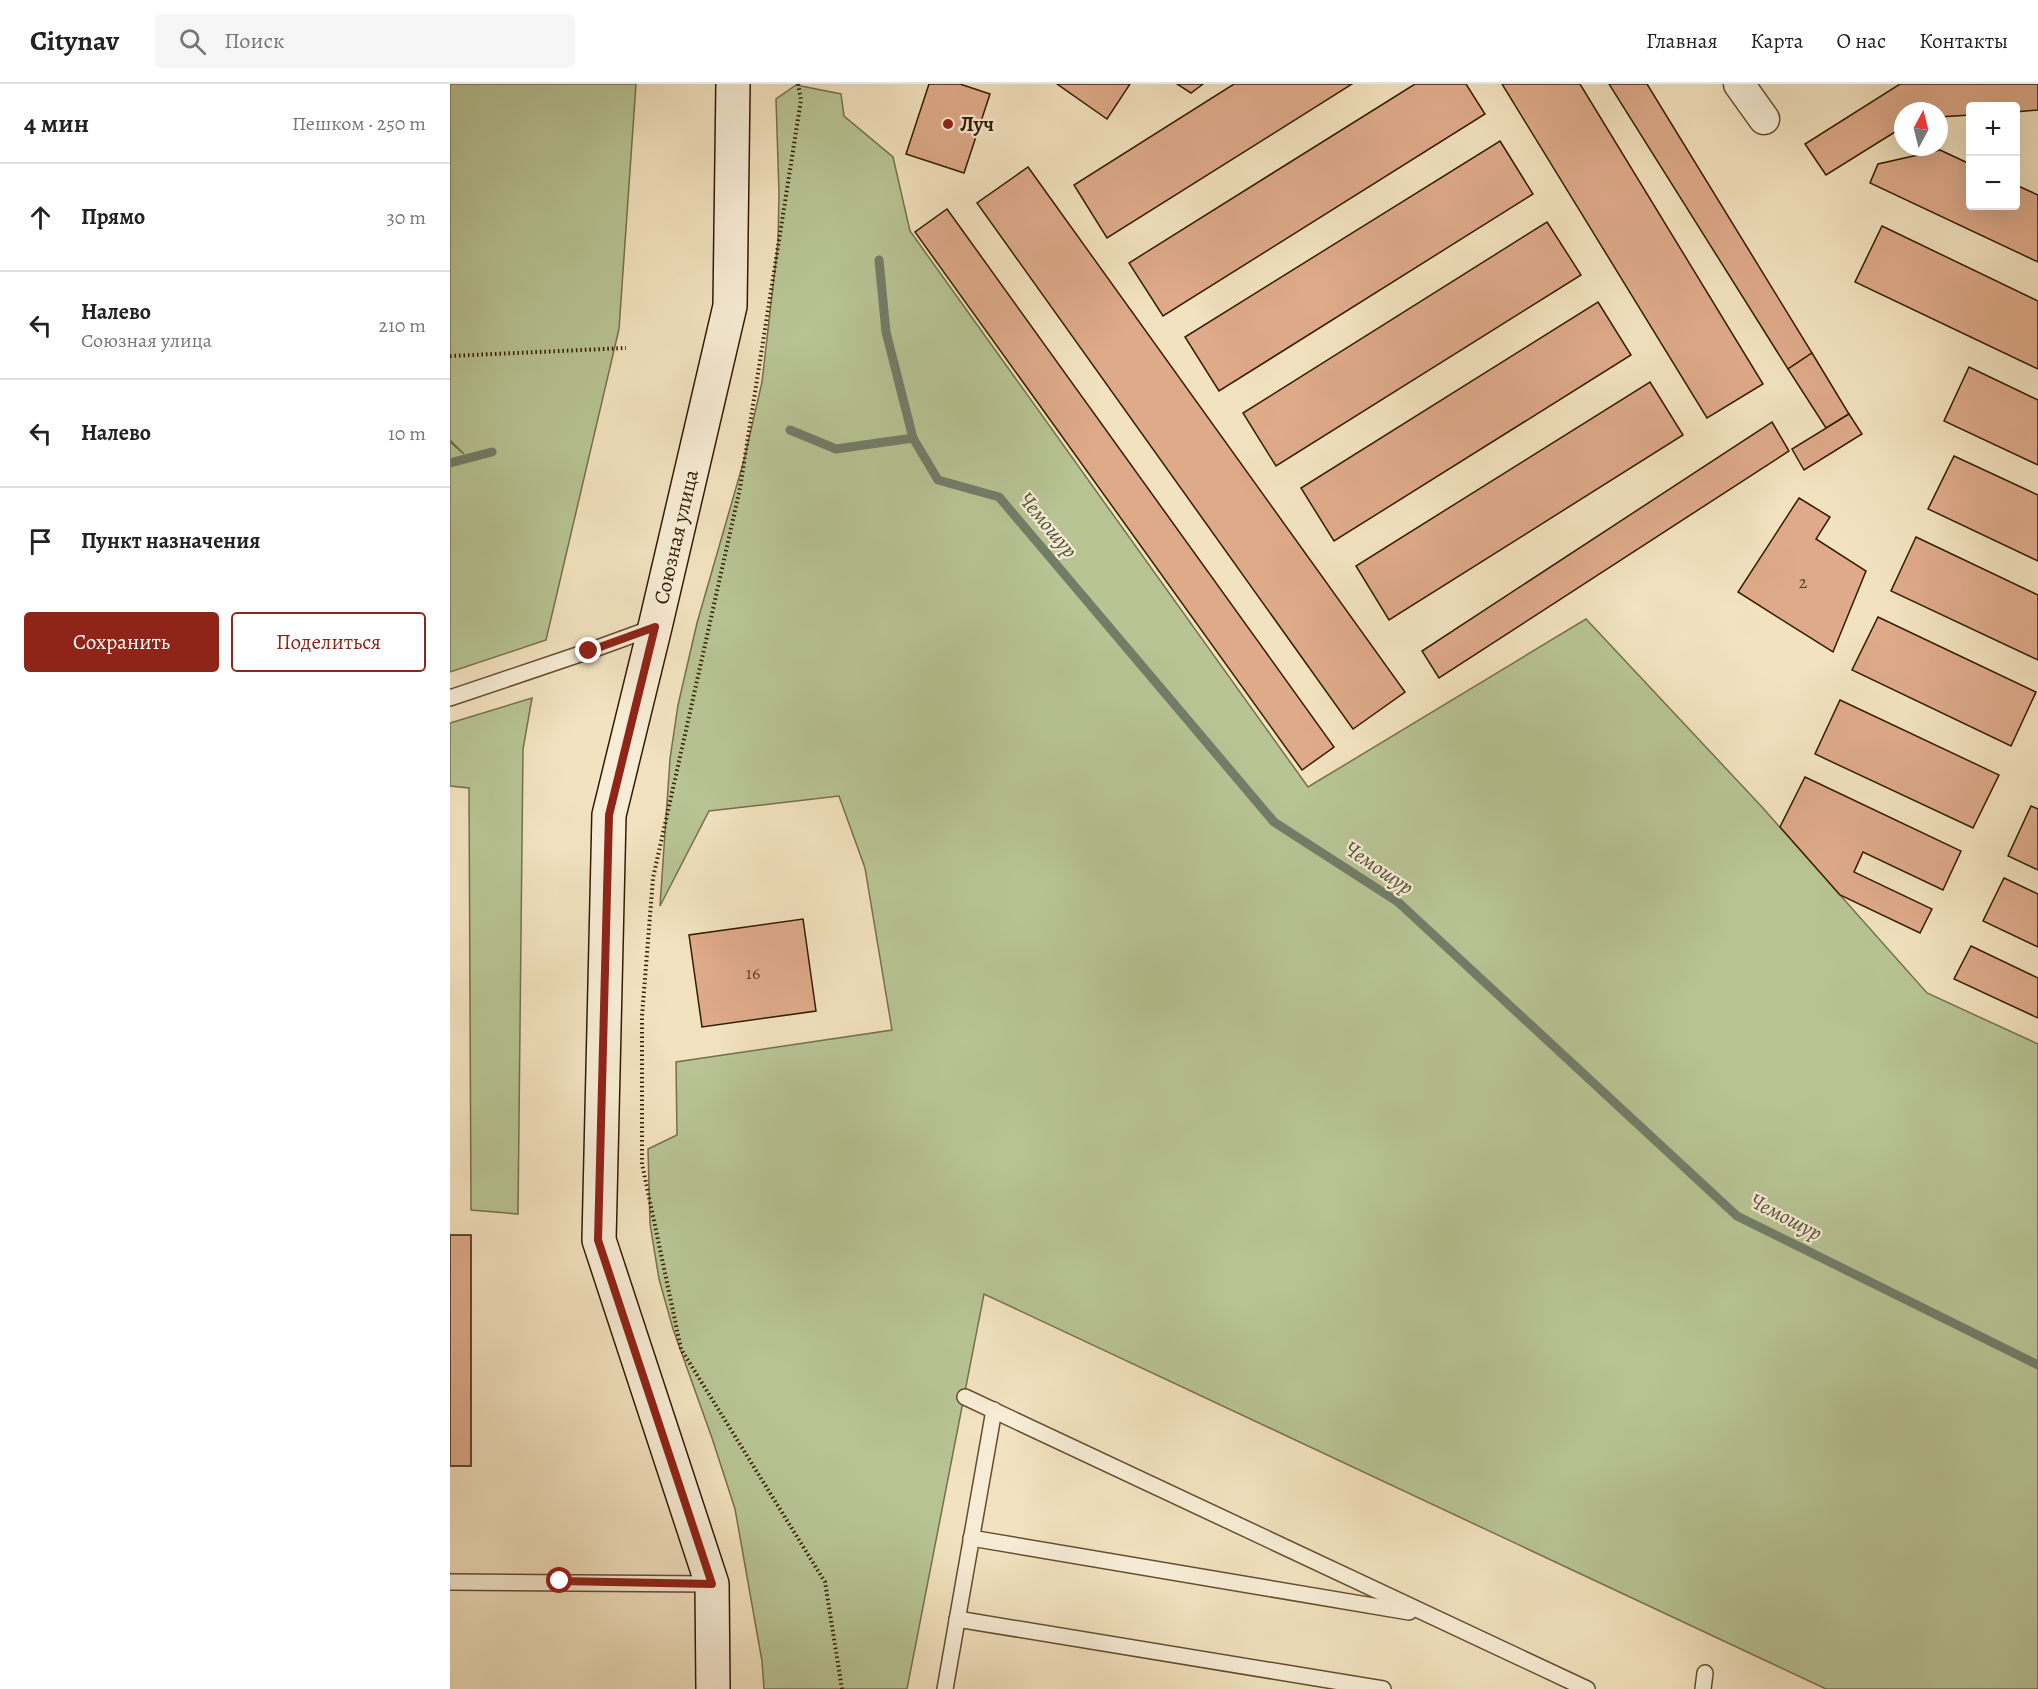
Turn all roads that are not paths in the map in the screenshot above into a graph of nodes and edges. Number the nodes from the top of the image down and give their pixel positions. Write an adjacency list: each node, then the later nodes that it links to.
1 (733, 84): 4 (main road, Союзная улица)
2 (1739, 84): 3 (street)
3 (1764, 119)
4 (655, 627): 5 (lane); 10 (main road, Союзная улица)
5 (450, 698)
6 (965, 1397): 7 (lane)
7 (994, 1410): 8 (lane); 11 (lane)
8 (971, 1538): 11 (lane); 12 (lane)
9 (450, 1582): 10 (lane)
10 (712, 1584): 14 (main road, Союзная улица)
11 (1429, 1615): 17 (lane)
12 (957, 1619): 15 (lane); 16 (lane)
13 (1706, 1673): 18 (lane)
14 (713, 1689)
15 (945, 1689)
16 (1383, 1689)
17 (1587, 1689)
18 (1703, 1689)

